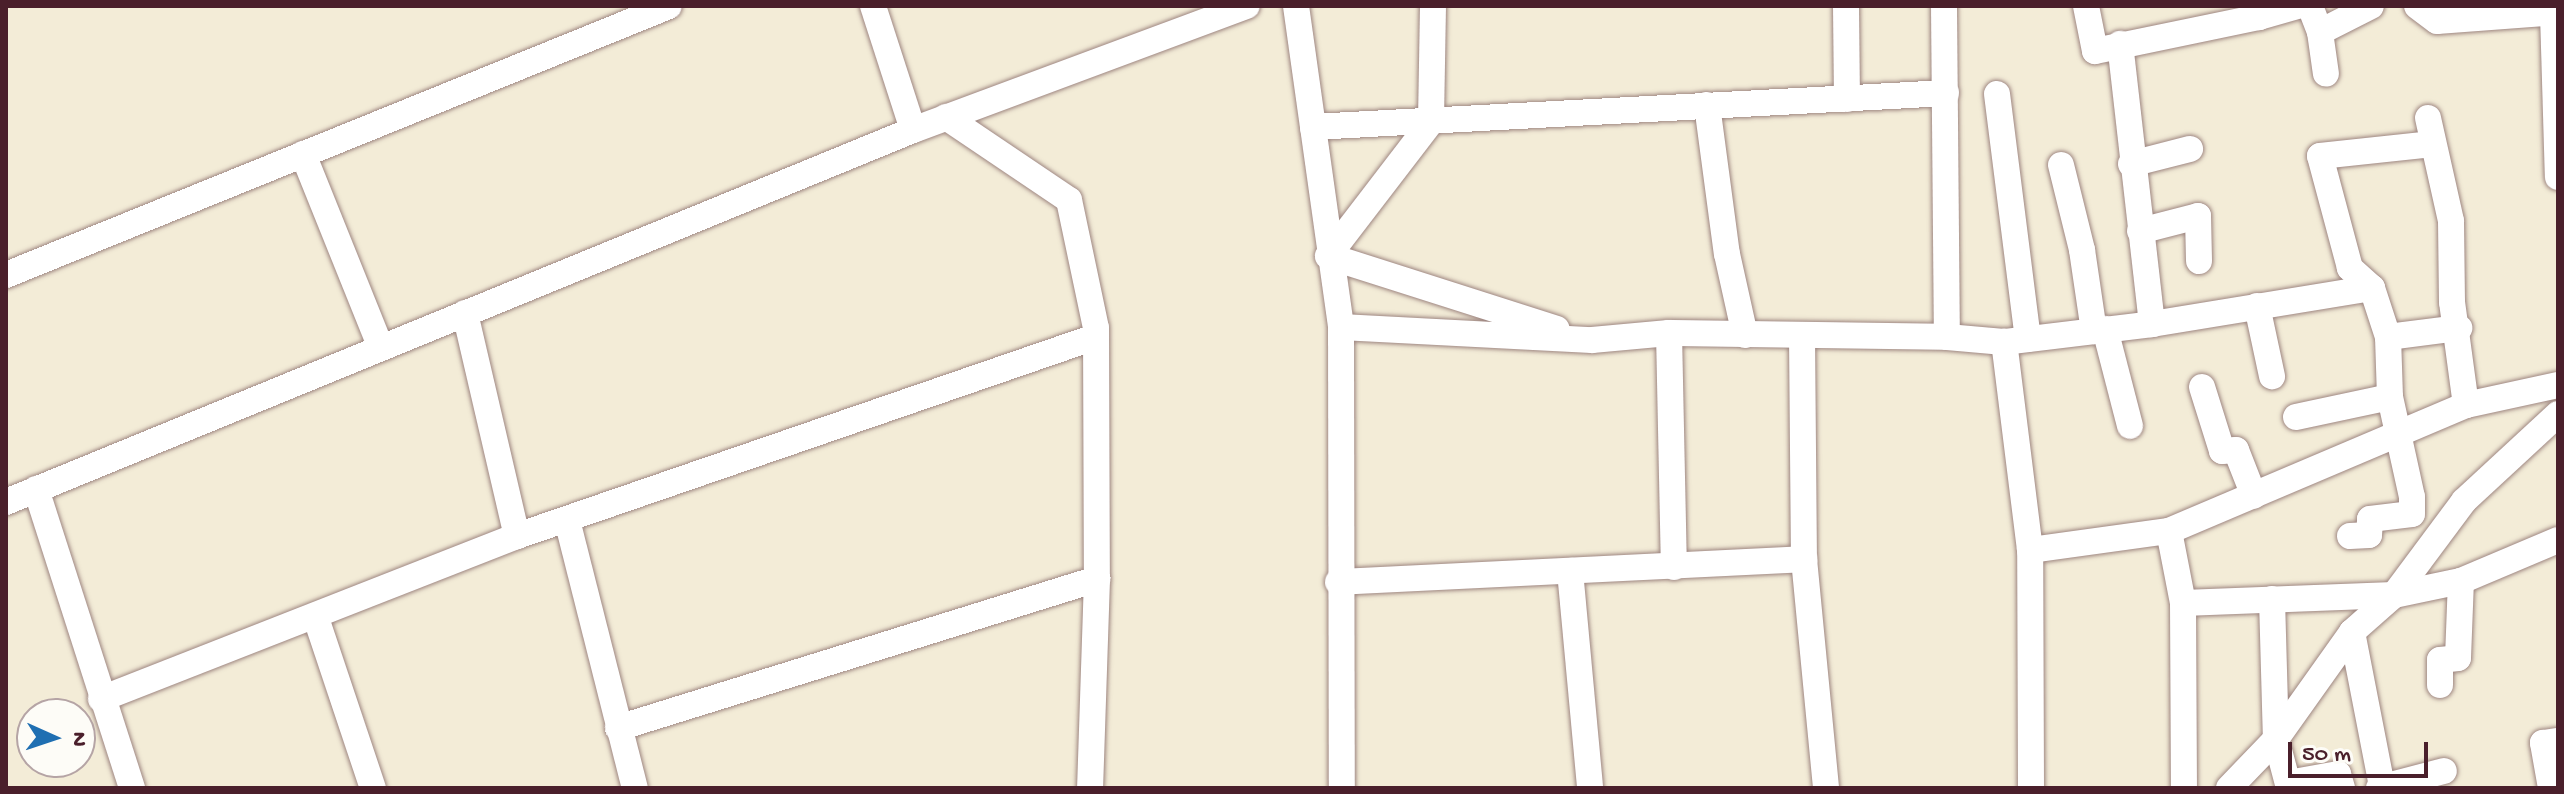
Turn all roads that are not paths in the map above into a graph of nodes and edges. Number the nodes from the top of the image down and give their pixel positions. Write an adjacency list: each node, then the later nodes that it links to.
1 (669, 6): 27 (street)
2 (873, 6): 24 (street)
3 (1247, 6): 22 (street)
4 (1296, 6): 25 (street)
5 (1433, 6): 23 (street)
6 (1846, 6): 20 (street)
7 (1944, 6): 18 (street)
8 (2086, 6): 16 (street)
9 (2297, 6): 13 (street)
10 (2310, 6): 15 (street)
11 (2371, 6): 15 (street)
12 (2417, 6): 14 (street)
13 (2257, 12): 16 (street)
14 (2555, 13): 30 (street)
15 (2320, 32): 17 (street)
16 (2120, 44): 28 (street)
17 (2326, 74)
18 (1946, 93): 20 (street); 46 (street)
19 (1997, 94): 49 (street)
20 (1847, 99): 21 (street)
21 (1707, 105): 23 (street); 43 (street)
22 (946, 117): 24 (street); 45 (street)
23 (1431, 122): 25 (street); 32 (street)
24 (913, 130): 37 (street)
25 (1307, 138): 32 (street)
26 (2190, 149): 28 (street)
27 (303, 154): 34 (street); 50 (street)
28 (2131, 164): 31 (street)
29 (2061, 165): 41 (street)
30 (2558, 177)
31 (2140, 231): 33 (street); 38 (street)
32 (1328, 256): 39 (street); 48 (street)
33 (2199, 261)
34 (6, 275)
35 (2372, 288): 36 (street); 40 (street); 47 (street)
36 (2257, 306): 38 (street); 51 (street)
37 (465, 313): 50 (street); 65 (street)
38 (2152, 324): 41 (street)
39 (1341, 327): 48 (street); 74 (street)
40 (2459, 328): 47 (street); 55 (street)
41 (2099, 330): 49 (street); 58 (street)
42 (1669, 333): 43 (street); 48 (street); 70 (street)
43 (1745, 335): 44 (street)
44 (1802, 335): 46 (street); 69 (street)
45 (1095, 337): 63 (street); 72 (street)
46 (1947, 337): 49 (street)
47 (2388, 337): 54 (street)
48 (1592, 340)
49 (2016, 340): 67 (street)
50 (381, 348): 60 (street)
51 (2272, 376)
52 (2558, 385): 55 (street)
53 (2202, 387): 61 (street)
54 (2390, 397): 57 (street); 59 (street)
55 (2466, 405): 59 (street)
56 (2558, 414): 75 (street)
57 (2296, 417)
58 (2130, 426)
59 (2396, 433): 61 (street); 66 (street)
60 (36, 489): 62 (street); 81 (street)
61 (2254, 496): 64 (street)
62 (6, 502)
63 (567, 520): 65 (street); 82 (street)
64 (2169, 531): 67 (street); 77 (street)
65 (517, 536): 78 (street)
66 (2350, 536)
67 (2030, 550): 94 (street)
68 (2556, 550): 73 (street)
69 (1804, 559): 70 (street); 93 (street)
70 (1674, 567): 71 (street)
71 (1570, 571): 74 (street); 92 (street)
72 (1097, 579): 82 (street); 90 (street)
73 (2461, 581): 75 (street); 80 (street)
74 (1338, 582): 91 (street)
75 (2394, 595): 76 (street); 79 (street)
76 (2272, 599): 77 (street); 83 (street)
77 (2183, 603): 95 (street)
78 (316, 618): 81 (street); 88 (street)
79 (2352, 632): 83 (street); 98 (street)
80 (2440, 685)
81 (101, 699): 87 (street)
82 (618, 728): 89 (street)
83 (2276, 739): 86 (street); 96 (street)
84 (2558, 741): 99 (street)
85 (2444, 771): 98 (street)
86 (2288, 785): 97 (street)
87 (132, 788)
88 (373, 788)
89 (635, 788)
90 (1090, 788)
91 (1342, 788)
92 (1590, 788)
93 (1826, 788)
94 (2031, 788)
95 (2184, 788)
96 (2229, 788)
97 (2342, 788)
98 (2381, 788)
99 (2551, 788)

